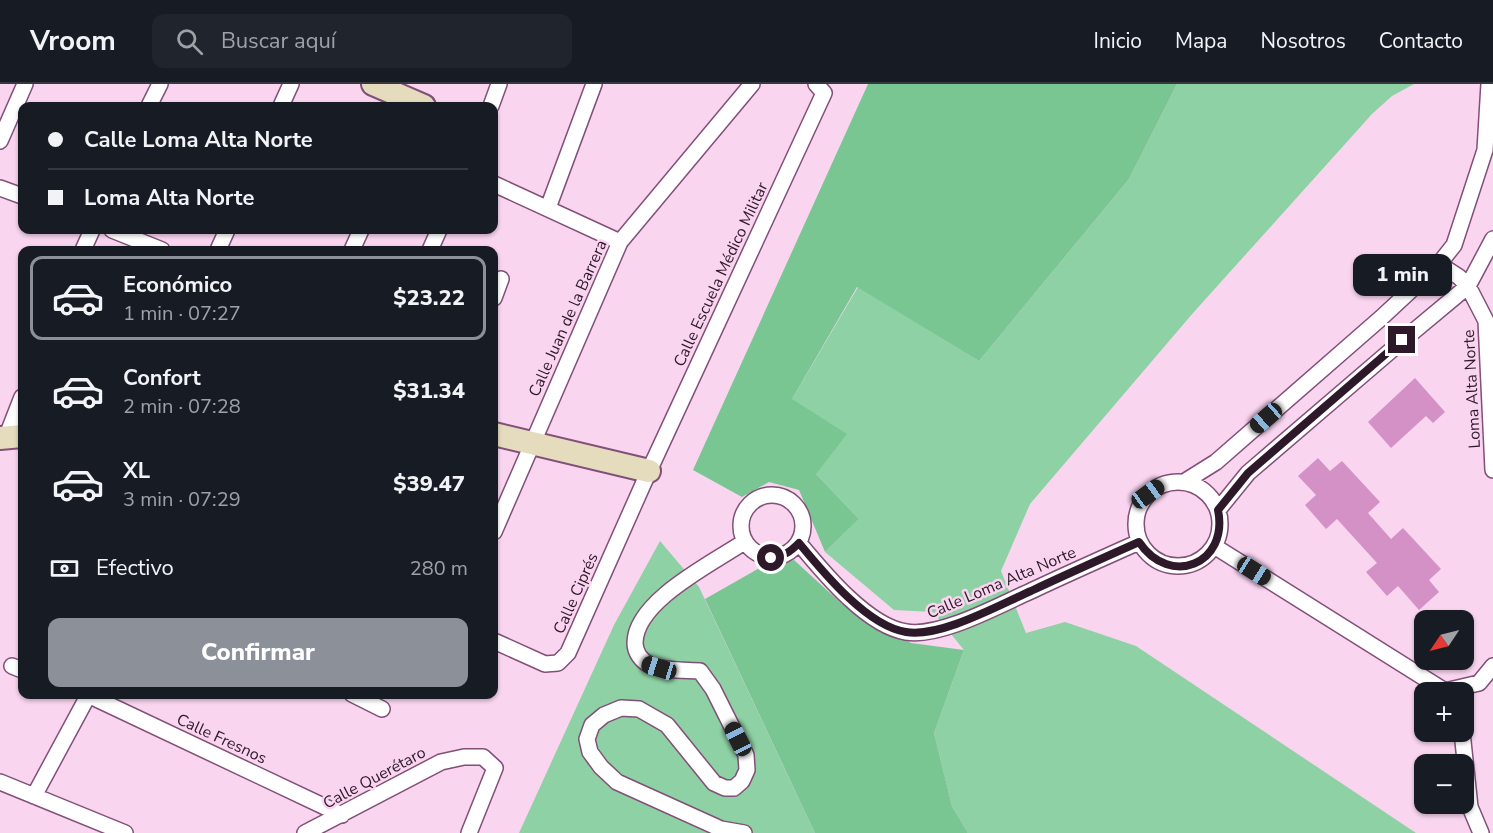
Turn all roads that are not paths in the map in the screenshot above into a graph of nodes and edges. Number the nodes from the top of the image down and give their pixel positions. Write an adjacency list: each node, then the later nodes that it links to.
1 (25, 84): 14 (street)
2 (160, 84): 10 (street)
3 (291, 84): 11 (street)
4 (373, 84): 12 (main road)
5 (499, 84): 13 (street)
6 (594, 84): 18 (street)
7 (1489, 84): 23 (street)
8 (747, 85): 21 (street, Calle Juan de la Barrera)
9 (820, 88): 32 (street, Calle Escuela Médico Militar)
10 (151, 102)
11 (283, 102)
12 (411, 102)
13 (492, 102)
14 (0, 141)
15 (498, 186): 18 (street)
16 (0, 188): 17 (street)
17 (18, 195)
18 (548, 208): 21 (street)
19 (122, 234): 22 (street)
20 (1493, 239): 25 (street)
21 (620, 242): 30 (street, Calle Juan de la Barrera)
22 (152, 246)
23 (1439, 264): 25 (street); 33 (street)
24 (501, 279): 26 (street)
25 (1468, 286): 31 (street, Loma Alta Norte); 34 (street)
26 (498, 287)
27 (18, 409): 29 (street)
28 (498, 435): 30 (main road)
29 (9, 437)
30 (532, 442): 32 (main road); 35 (street, Calle Juan de la Barrera)
31 (1493, 470)
32 (649, 471): 40 (street, Calle Ciprés)
33 (1184, 482): 34 (street); 37 (street)
34 (1218, 510): 39 (street)
35 (498, 523)
36 (744, 542): 38 (street); 38 (street); 53 (street)
37 (1139, 542): 38 (street, Calle Loma Alta Norte); 39 (street)
38 (799, 543)
39 (1214, 546): 42 (street)
40 (498, 643)
41 (1493, 666): 43 (street)
42 (1430, 682)
43 (1474, 684)
44 (86, 699): 50 (street)
45 (96, 699): 51 (street, Calle Fresnos)
46 (362, 699): 47 (street)
47 (382, 709)
48 (1463, 742): 58 (street)
49 (0, 782): 50 (street)
50 (34, 796): 52 (street)
51 (342, 815): 55 (street, Calle Querétaro); 56 (street, Calle Querétaro)
52 (120, 831): 54 (street)
53 (722, 831): 57 (street)
54 (98, 833)
55 (305, 833)
56 (469, 833)
57 (744, 833)
58 (1481, 833)

